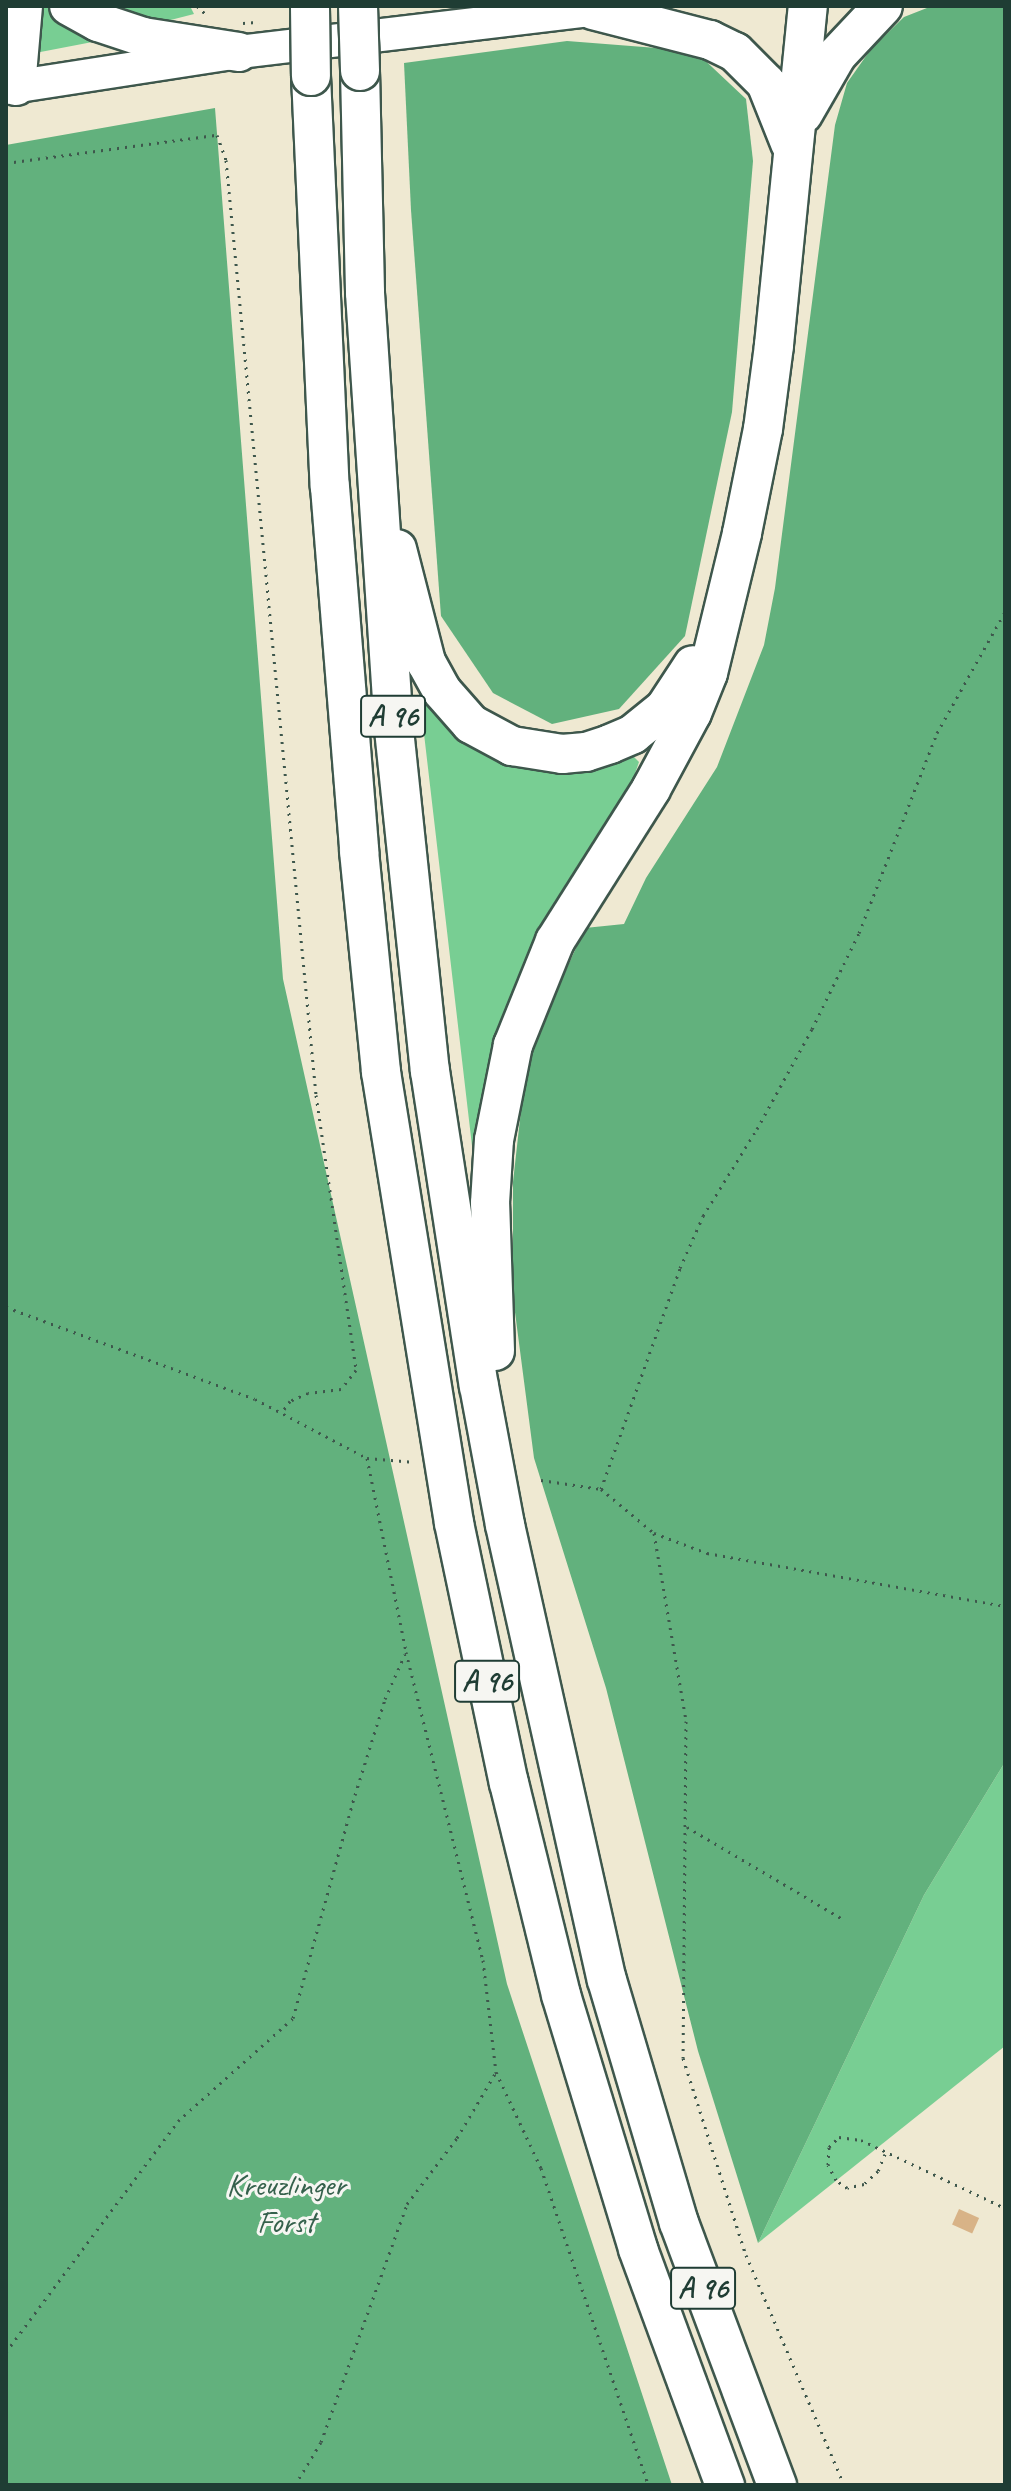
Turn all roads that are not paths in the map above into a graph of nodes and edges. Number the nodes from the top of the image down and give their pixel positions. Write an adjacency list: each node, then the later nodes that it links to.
1 (23, 6): 9 (highway)
2 (69, 6): 8 (highway)
3 (358, 6): 11 (highway, A 96, bridge)
4 (808, 6): 10 (highway)
5 (883, 6): 10 (highway)
6 (310, 7): 14 (highway, A 96, bridge)
7 (609, 8): 8 (main road); 10 (highway)
8 (239, 52): 9 (main road)
9 (11, 87)
10 (796, 141): 12 (highway)
11 (375, 475): 12 (highway); 13 (highway, A 96)
12 (730, 582): 13 (highway)
13 (505, 1525): 15 (highway, A 96)
14 (725, 2485)
15 (777, 2485)

